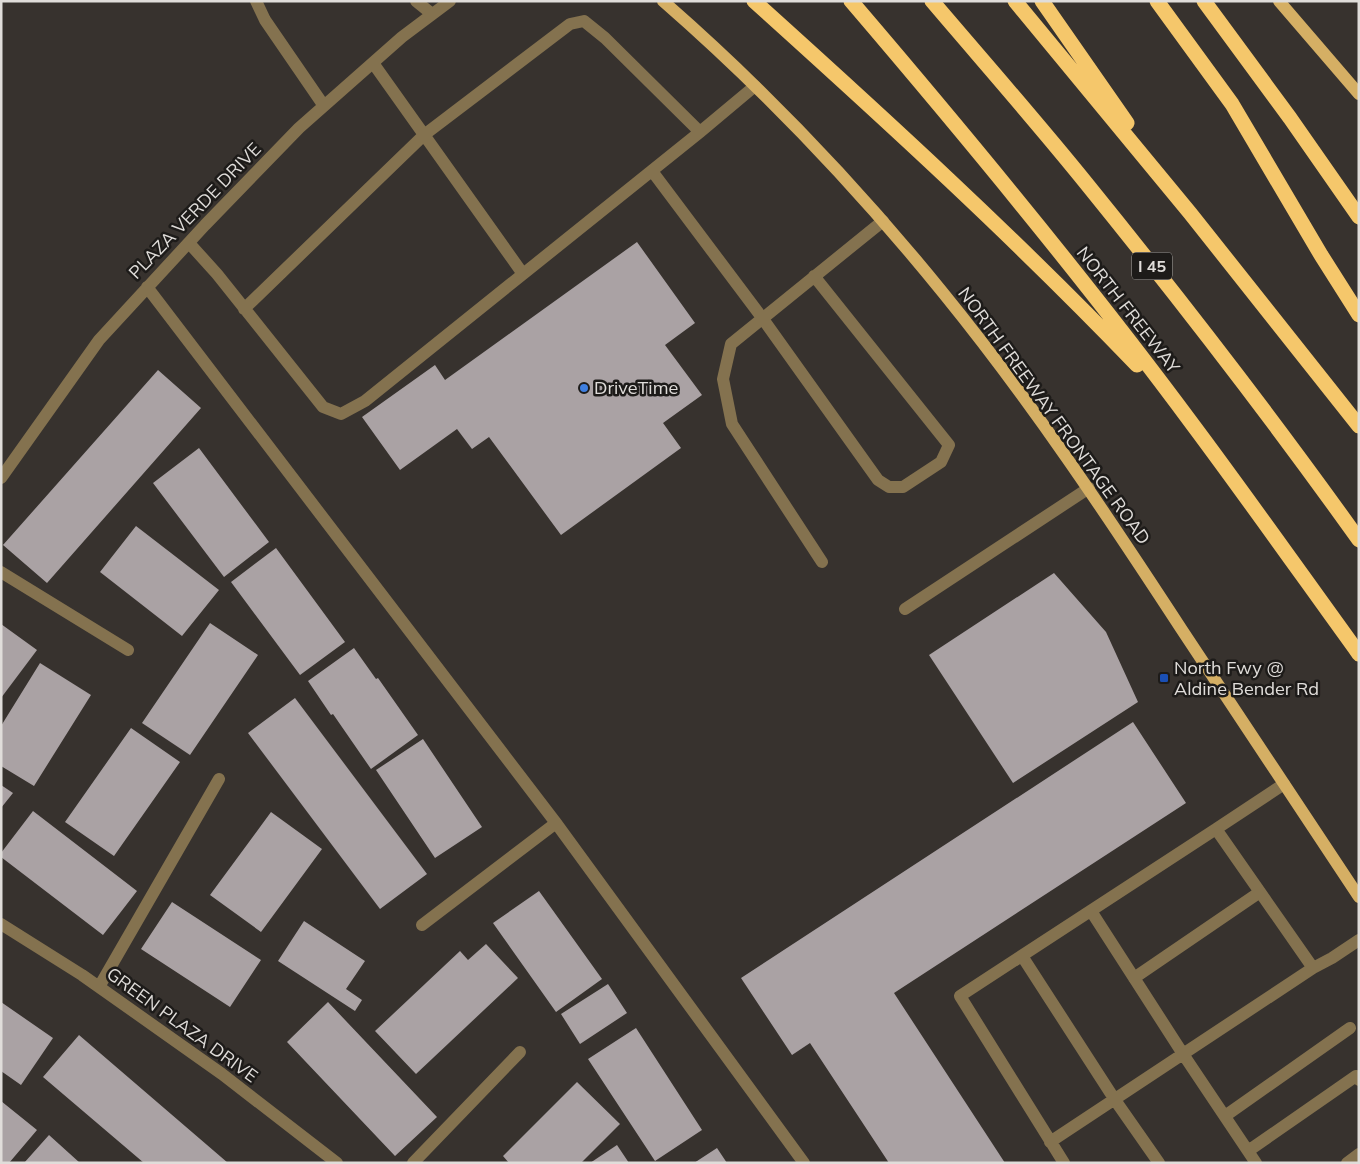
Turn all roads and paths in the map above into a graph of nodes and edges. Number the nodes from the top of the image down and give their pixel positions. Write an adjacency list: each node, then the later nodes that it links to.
1 (256, 1): 17 (street)
2 (416, 1): 13 (street)
3 (450, 1): 13 (street, PLAZA VERDE DRIVE)
4 (663, 1): 15 (main road, NORTH FREEWAY FRONTAGE ROAD)
5 (754, 1): 31 (highway)
6 (851, 1): 31 (highway, NORTH FREEWAY)
7 (932, 1): 35 (highway, I 45)
8 (1015, 1): 21 (highway)
9 (1042, 1): 21 (highway)
10 (1157, 1): 29 (highway)
11 (1204, 1): 22 (highway)
12 (1279, 1): 16 (main road)
13 (432, 14): 14 (street, PLAZA VERDE DRIVE)
14 (373, 63): 17 (street, PLAZA VERDE DRIVE); 19 (street)
15 (755, 86): 18 (street); 23 (main road, NORTH FREEWAY FRONTAGE ROAD)
16 (1359, 94)
17 (324, 106): 24 (street, PLAZA VERDE DRIVE)
18 (700, 132): 19 (street); 20 (street)
19 (424, 135): 25 (street); 28 (street)
20 (652, 170): 25 (street); 30 (street)
21 (1190, 213): 32 (highway)
22 (1359, 217)
23 (883, 221): 26 (street); 34 (main road, NORTH FREEWAY FRONTAGE ROAD)
24 (189, 243): 27 (street, PLAZA VERDE DRIVE); 28 (street)
25 (523, 274): 28 (street)
26 (814, 276): 30 (street); 30 (street)
27 (147, 287): 33 (street, PLAZA VERDE DRIVE); 43 (street)
28 (244, 309)
29 (1359, 315)
30 (763, 319): 36 (street)
31 (1193, 424): 40 (highway, NORTH FREEWAY)
32 (1359, 426)
33 (1, 478)
34 (1089, 488): 38 (street); 42 (main road, NORTH FREEWAY FRONTAGE ROAD)
35 (1359, 540)
36 (822, 562)
37 (1, 572): 39 (street)
38 (905, 610)
39 (128, 650)
40 (1359, 654)
41 (219, 779): 54 (street)
42 (1284, 784): 44 (street); 46 (main road, NORTH FREEWAY FRONTAGE ROAD)
43 (556, 823): 49 (street); 66 (street)
44 (1216, 830): 45 (street); 47 (street)
45 (1260, 892): 52 (street); 53 (street)
46 (1359, 898)
47 (1091, 911): 51 (street); 53 (street)
48 (1, 924): 54 (street, GREEN PLAZA DRIVE)
49 (422, 925)
50 (1359, 940): 52 (street)
51 (1022, 956): 59 (street); 61 (street)
52 (1314, 968): 57 (street)
53 (1134, 978): 57 (street)
54 (99, 987): 64 (street, GREEN PLAZA DRIVE)
55 (1350, 1028): 60 (street)
56 (520, 1052): 65 (street)
57 (1183, 1054): 59 (street); 60 (street)
58 (1359, 1080): 62 (street)
59 (1114, 1100): 61 (street); 68 (street)
60 (1225, 1116): 62 (street)
61 (1050, 1142): 67 (street)
62 (1248, 1150): 69 (street)
63 (1359, 1154): 70 (street)
64 (337, 1163)
65 (413, 1163)
66 (804, 1163)
67 (1064, 1163)
68 (1159, 1163)
69 (1256, 1163)
70 (1347, 1163)

